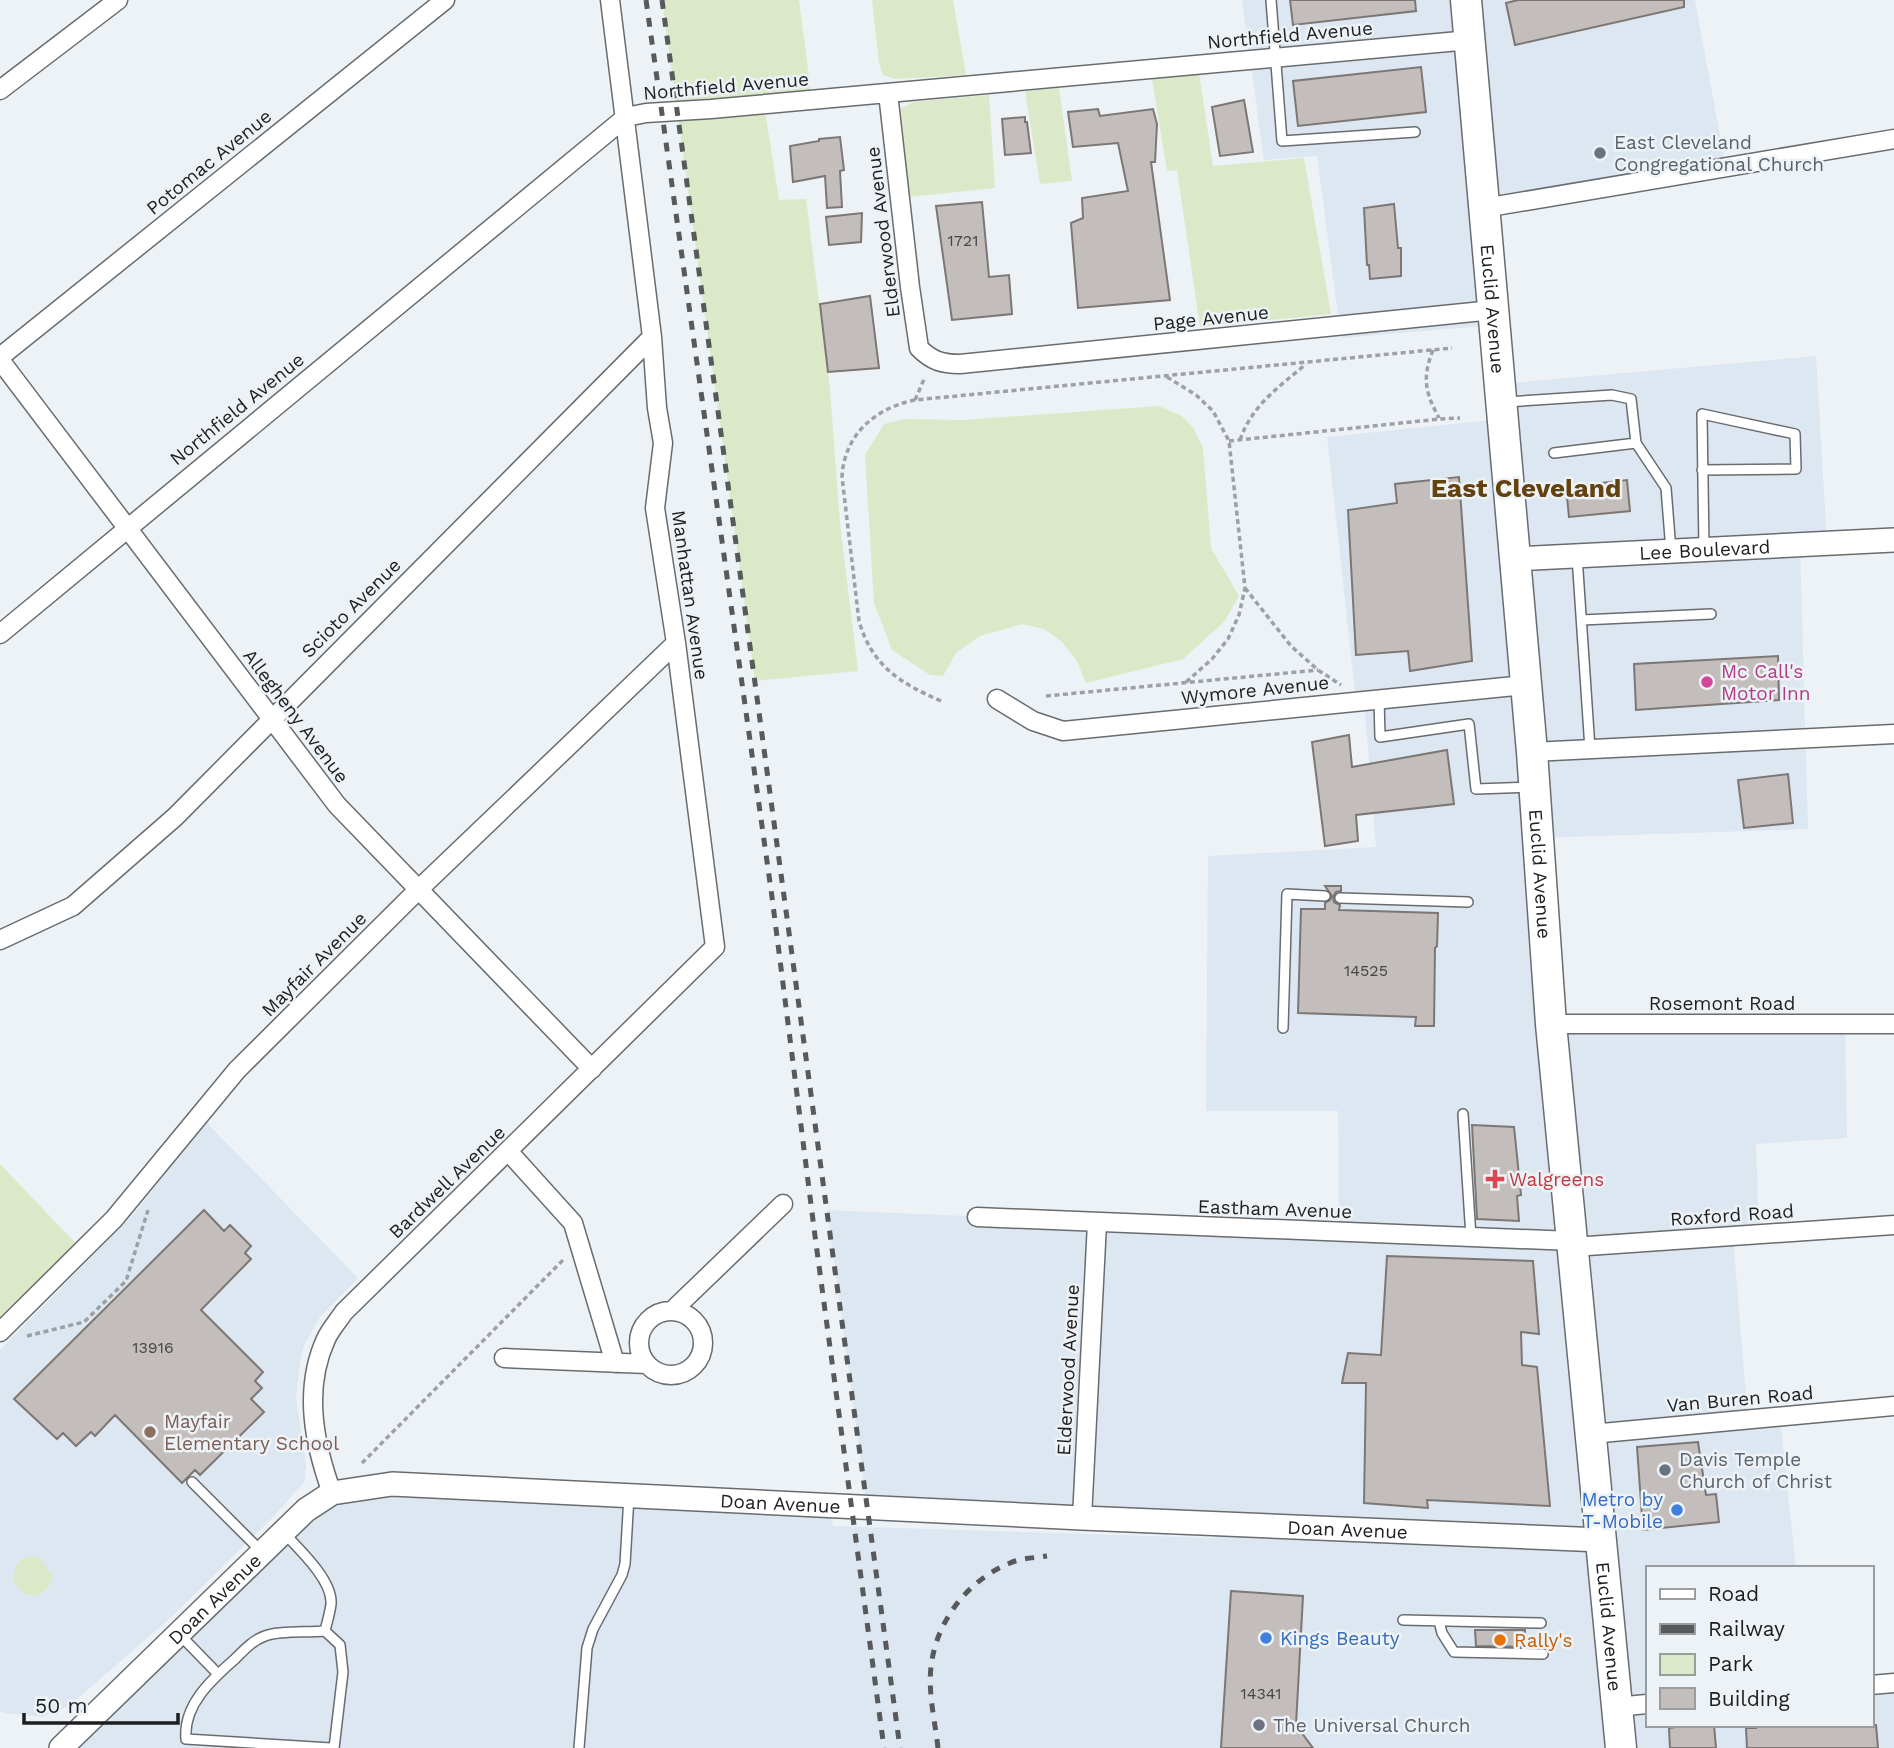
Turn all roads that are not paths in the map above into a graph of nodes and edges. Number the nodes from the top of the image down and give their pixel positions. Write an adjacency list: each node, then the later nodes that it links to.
1 (118, 0): 8 (street)
2 (445, 0): 16 (street, Potomac Avenue)
3 (610, 0): 10 (street, Manhattan Avenue)
4 (1271, 0): 7 (lane)
5 (1466, 0): 6 (main road, Euclid Avenue)
6 (1470, 40): 7 (street, Northfield Avenue); 13 (main road, Euclid Avenue)
7 (1275, 57): 9 (street, Northfield Avenue); 11 (lane)
8 (0, 90)
9 (888, 93): 10 (street, Northfield Avenue); 17 (street, Elderwood Avenue)
10 (626, 117): 15 (street, Manhattan Avenue); 22 (street, Northfield Avenue)
11 (1415, 132)
12 (1894, 139): 13 (street)
13 (1484, 208): 14 (main road, Euclid Avenue)
14 (1493, 310): 17 (street, Page Avenue); 18 (main road, Euclid Avenue)
15 (652, 337): 31 (street, Manhattan Avenue); 35 (street, Scioto Avenue)
16 (0, 359): 22 (street, Allegheny Avenue)
17 (933, 360)
18 (1501, 402): 19 (lane); 27 (main road, Euclid Avenue)
19 (1636, 443): 20 (lane); 25 (lane)
20 (1554, 453)
21 (1702, 470): 21 (lane); 24 (lane)
22 (126, 528): 30 (street, Northfield Avenue); 35 (street, Allegheny Avenue)
23 (1894, 540): 24 (street, Lee Boulevard)
24 (1704, 549): 25 (street, Lee Boulevard)
25 (1671, 551): 26 (street, Lee Boulevard)
26 (1577, 556): 27 (street, Lee Boulevard); 29 (lane)
27 (1514, 559): 32 (main road, Euclid Avenue)
28 (1711, 614): 29 (lane)
29 (1581, 620): 37 (lane)
30 (0, 634)
31 (677, 643): 40 (street, Mayfair Avenue); 45 (street, Manhattan Avenue)
32 (1525, 685): 34 (street, Wymore Avenue); 38 (main road, Euclid Avenue)
33 (997, 699): 34 (street, Wymore Avenue)
34 (1379, 699): 39 (lane)
35 (272, 717): 40 (street, Allegheny Avenue); 44 (street, Scioto Avenue)
36 (1894, 734): 37 (street)
37 (1590, 750): 38 (street)
38 (1532, 752): 39 (main road, Euclid Avenue)
39 (1535, 787): 46 (main road, Euclid Avenue)
40 (418, 890): 49 (street, Allegheny Avenue); 59 (street, Mayfair Avenue)
41 (1325, 896): 48 (lane)
42 (1340, 898): 43 (lane)
43 (1468, 902)
44 (0, 940)
45 (715, 947): 49 (street, Bardwell Avenue)
46 (1551, 1024): 47 (street, Rosemont Road); 57 (main road, Euclid Avenue)
47 (1894, 1024)
48 (1283, 1028)
49 (592, 1069): 51 (street, Bardwell Avenue)
50 (1464, 1114): 56 (lane)
51 (508, 1151): 61 (street); 66 (street, Bardwell Avenue)
52 (783, 1205): 58 (street)
53 (977, 1217): 54 (street, Eastham Avenue)
54 (1097, 1223): 56 (street, Eastham Avenue); 68 (street, Elderwood Avenue)
55 (1894, 1225): 57 (street, Roxford Road)
56 (1471, 1237): 57 (street, Eastham Avenue)
57 (1572, 1244): 64 (main road, Euclid Avenue)
58 (672, 1311): 62 (street); 62 (street)
59 (0, 1332)
60 (504, 1358): 61 (street)
61 (615, 1363): 62 (street)
62 (647, 1364)
63 (1894, 1406): 64 (street, Van Buren Road)
64 (1591, 1434): 70 (main road, Euclid Avenue)
65 (192, 1482): 71 (lane)
66 (332, 1493): 67 (street, Doan Avenue); 69 (street, Doan Avenue)
67 (629, 1495): 68 (street, Doan Avenue); 85 (lane)
68 (1082, 1518): 70 (street, Doan Avenue)
69 (283, 1532): 71 (street, Doan Avenue); 75 (lane)
70 (1601, 1540): 82 (main road, Euclid Avenue)
71 (262, 1552): 76 (street, Doan Avenue)
72 (1403, 1620): 73 (lane)
73 (1439, 1621): 74 (lane); 77 (lane)
74 (1541, 1623)
75 (325, 1631): 78 (lane); 84 (lane)
76 (178, 1634): 78 (lane); 83 (street, Doan Avenue)
77 (1543, 1654)
78 (218, 1674): 84 (lane)
79 (1894, 1683): 80 (street)
80 (1873, 1685)
81 (1646, 1704): 82 (street)
82 (1616, 1707): 86 (main road, Euclid Avenue)
83 (61, 1748)
84 (332, 1748)
85 (579, 1748)
86 (1621, 1748)

